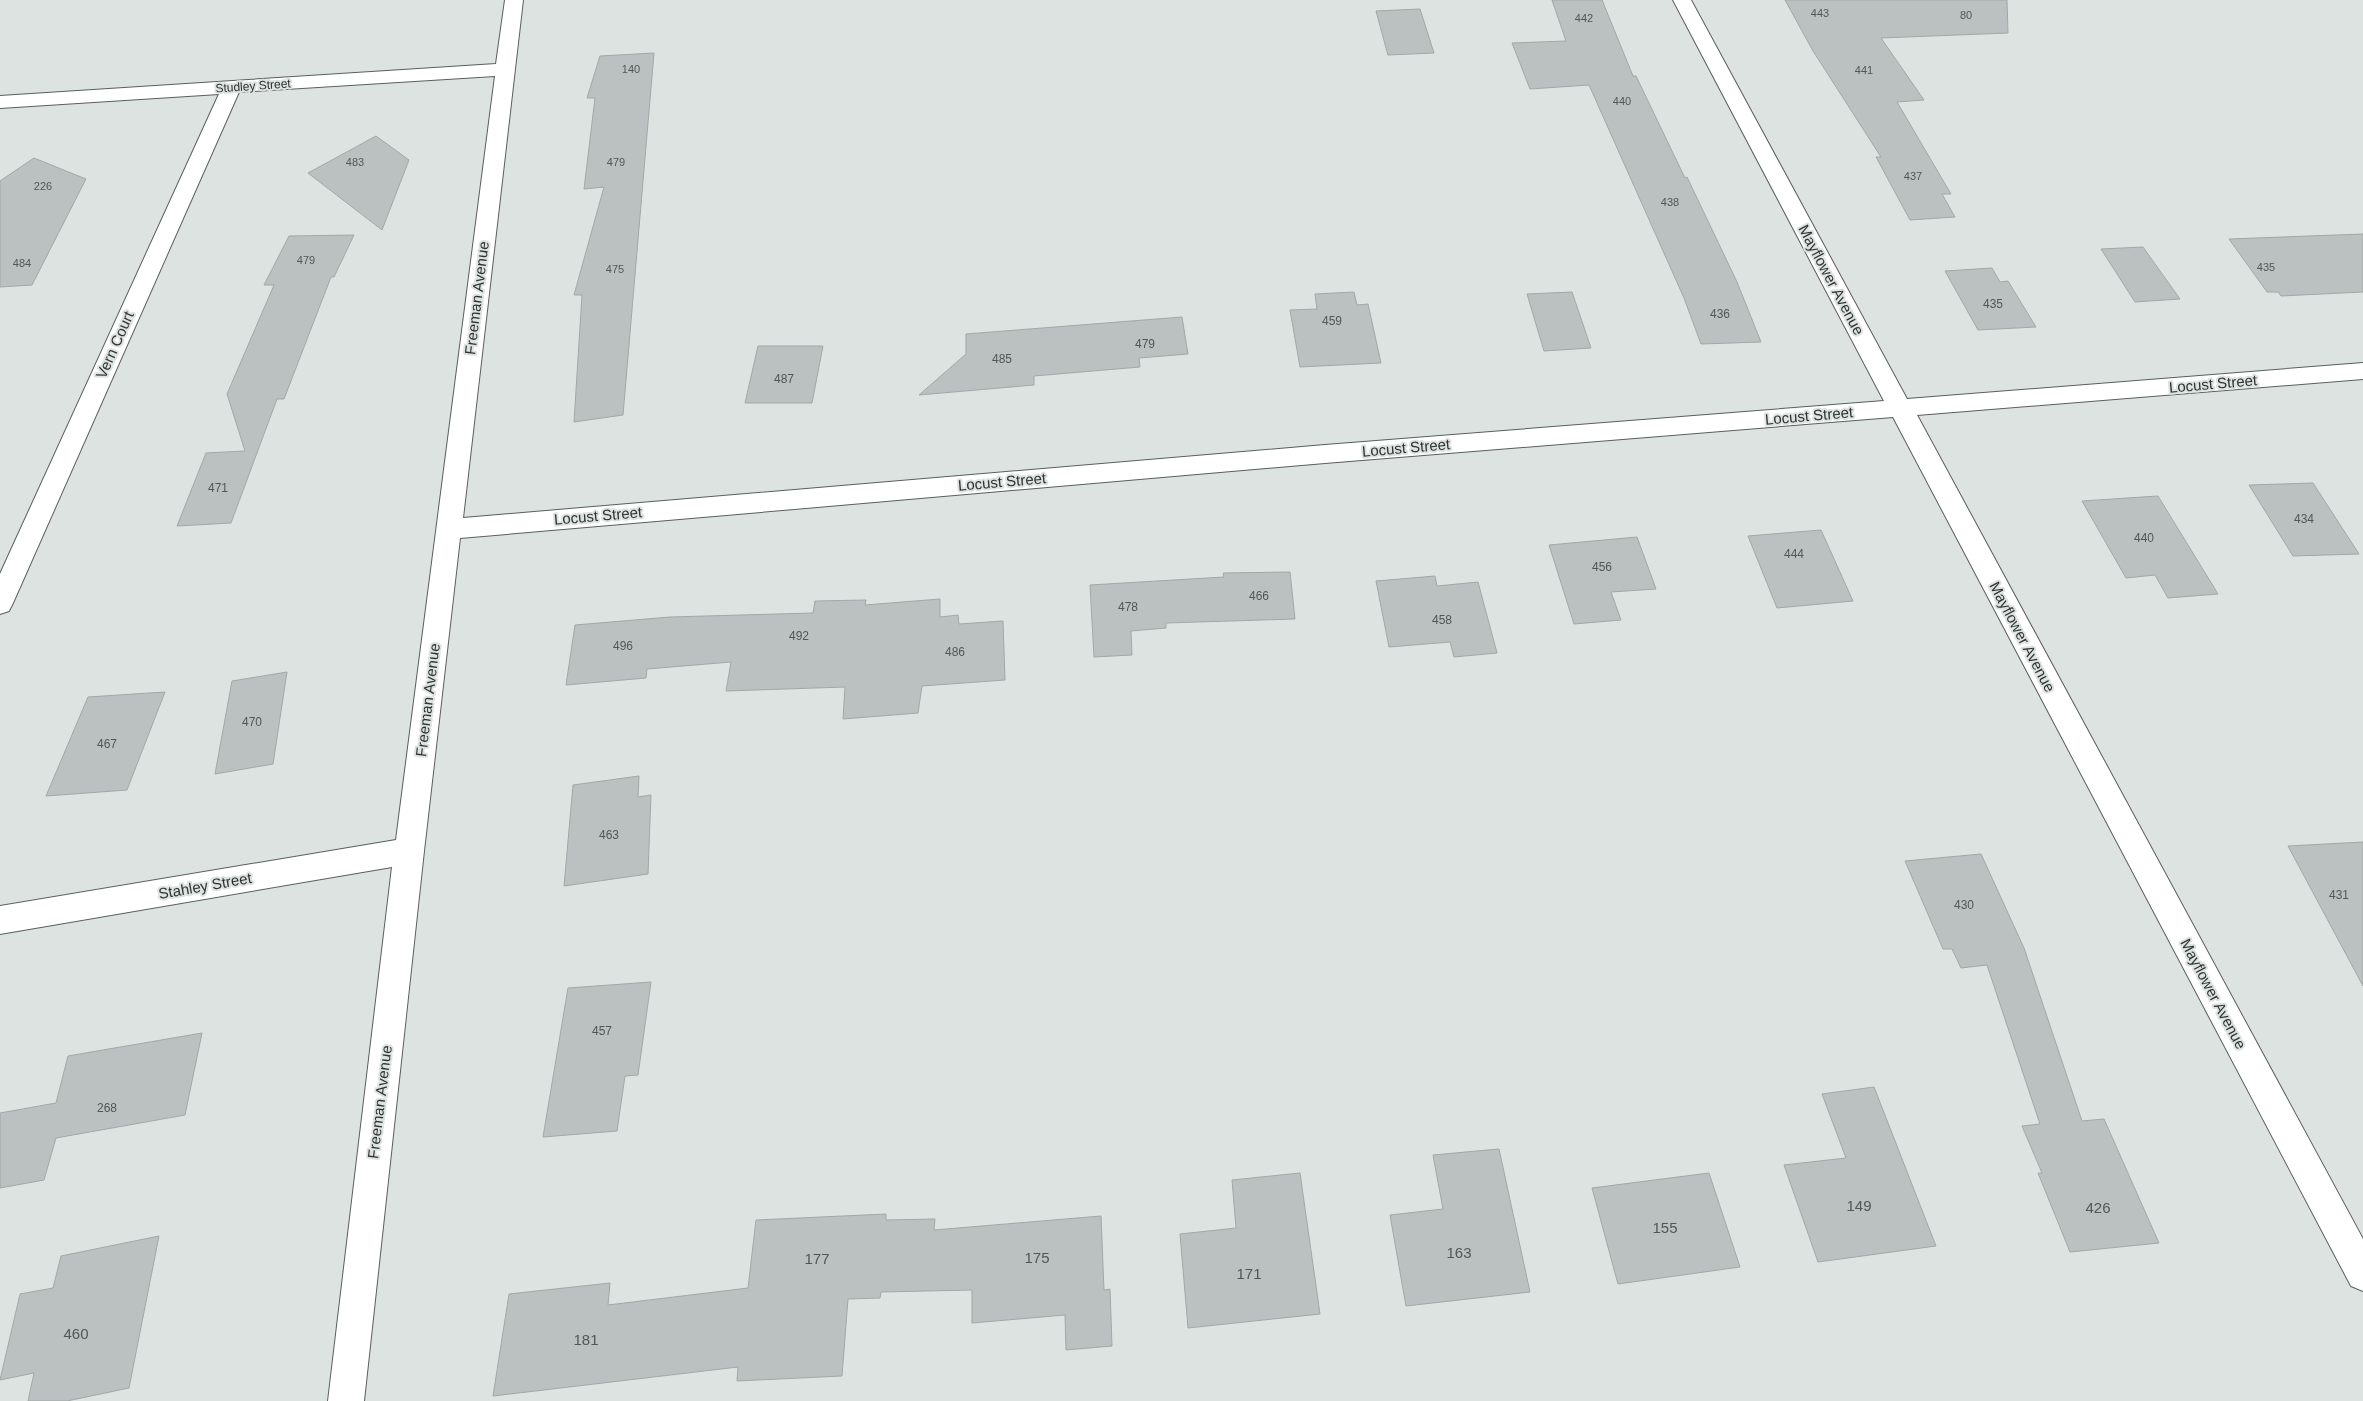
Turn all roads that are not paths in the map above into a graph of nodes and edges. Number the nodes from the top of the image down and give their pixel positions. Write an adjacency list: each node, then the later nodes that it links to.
1 (519, 0): 3 (street, Freeman Avenue)
2 (1682, 0): 7 (street, Mayflower Avenue)
3 (506, 69): 4 (street, Studley Street); 8 (street, Freeman Avenue)
4 (230, 88): 5 (street, Studley Street); 9 (street, Vern Court)
5 (0, 102)
6 (2363, 371): 7 (street, Locust Street)
7 (1900, 409): 8 (street, Locust Street); 12 (street, Mayflower Avenue)
8 (448, 529): 10 (street, Freeman Avenue)
9 (0, 603)
10 (409, 851): 11 (street, Stahley Street); 13 (street, Freeman Avenue)
11 (0, 920)
12 (2363, 1274)
13 (346, 1401)

